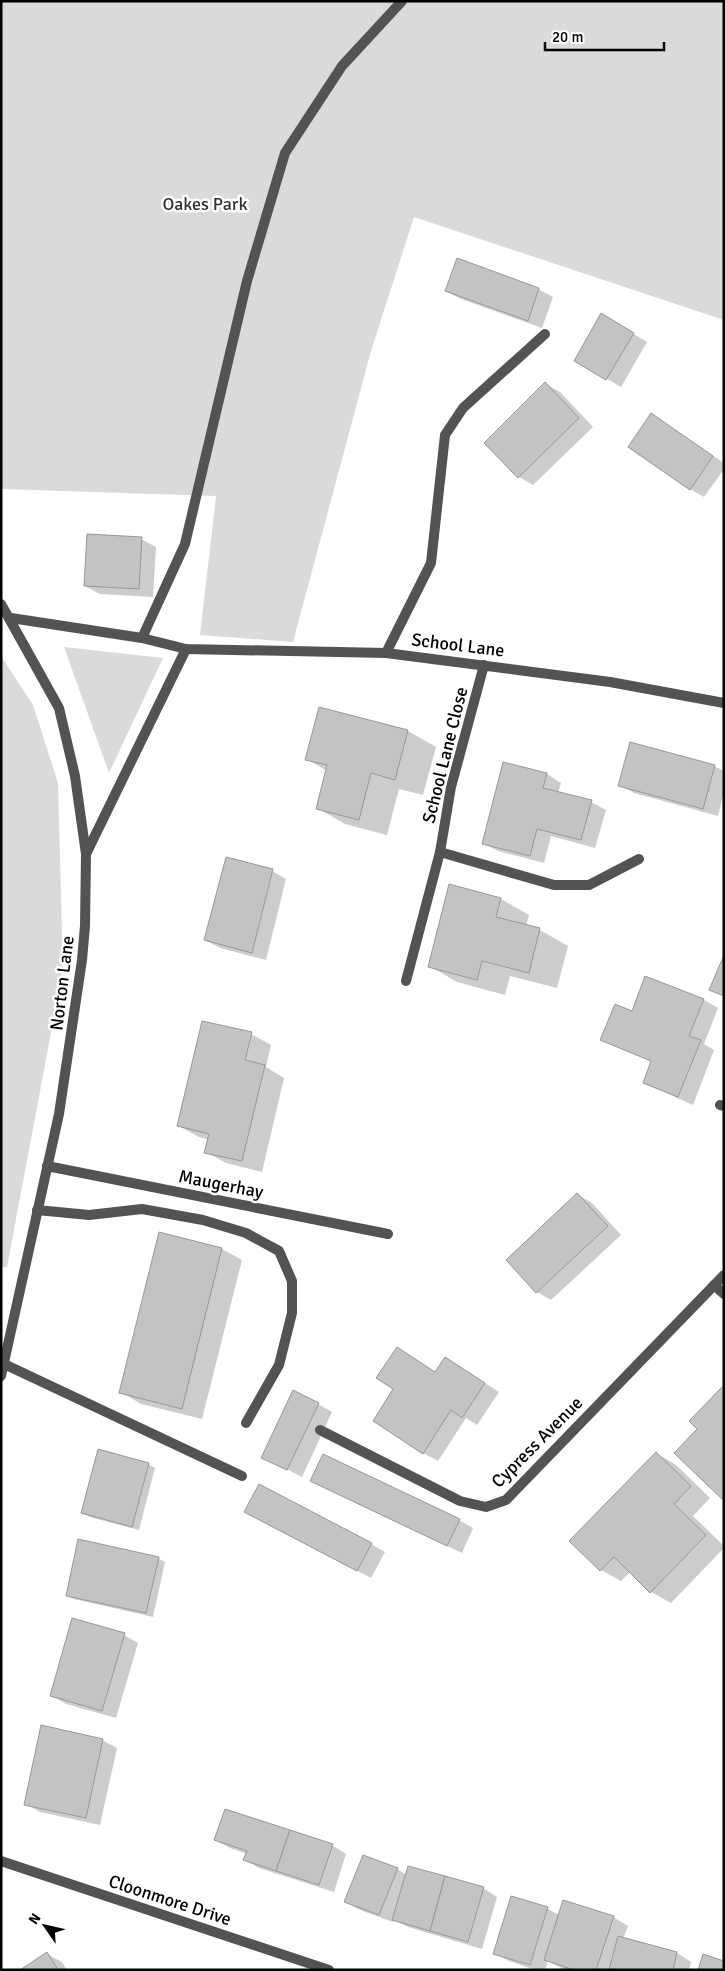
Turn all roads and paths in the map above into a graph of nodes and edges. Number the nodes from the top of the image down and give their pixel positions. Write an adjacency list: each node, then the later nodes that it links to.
1 (402, 1): 5 (street)
2 (545, 334): 7 (street)
3 (1, 604): 4 (street, Norton Lane)
4 (11, 618): 5 (street, School Lane); 11 (street, Norton Lane)
5 (142, 638): 6 (street, School Lane)
6 (186, 649): 7 (street, School Lane); 11 (street)
7 (386, 653): 8 (street, School Lane)
8 (484, 665): 9 (street, School Lane); 10 (street, School Lane Close)
9 (724, 703)
10 (440, 852): 12 (street); 13 (street, School Lane Close)
11 (86, 854): 14 (street, Norton Lane)
12 (639, 859)
13 (406, 981)
14 (47, 1166): 15 (street, Norton Lane); 16 (street, Maugerhay)
15 (37, 1210): 20 (street, Norton Lane); 22 (street)
16 (388, 1234)
17 (724, 1276): 18 (street, Cypress Avenue)
18 (714, 1285): 19 (street); 23 (street, Cypress Avenue)
19 (724, 1294)
20 (4, 1364): 21 (street, Norton Lane); 24 (street)
21 (1, 1376)
22 (246, 1423)
23 (320, 1430)
24 (242, 1476)
25 (1, 1861): 26 (street, Cloonmore Drive)
26 (329, 1970)

